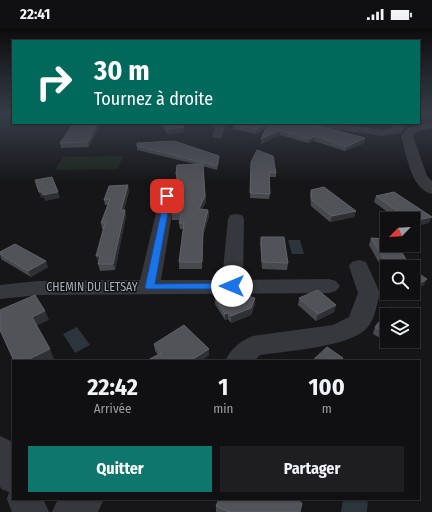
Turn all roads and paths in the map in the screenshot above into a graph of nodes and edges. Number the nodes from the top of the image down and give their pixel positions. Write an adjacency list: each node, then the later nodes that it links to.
1 (407, 137): 3 (street)
2 (170, 184): 8 (street)
3 (432, 190)
4 (236, 219): 6 (street)
5 (359, 266): 10 (street)
6 (232, 286): 7 (street, CHEMIN DU LETSAY); 8 (street, CHEMIN DU LETSAY)
7 (329, 286)
8 (149, 287): 9 (street, CHEMIN DU LETSAY)
9 (0, 292)
10 (239, 360)
11 (0, 452): 12 (street)
12 (12, 475)
13 (25, 500): 15 (street)
14 (86, 500): 16 (street)
15 (31, 512)
16 (70, 512)

